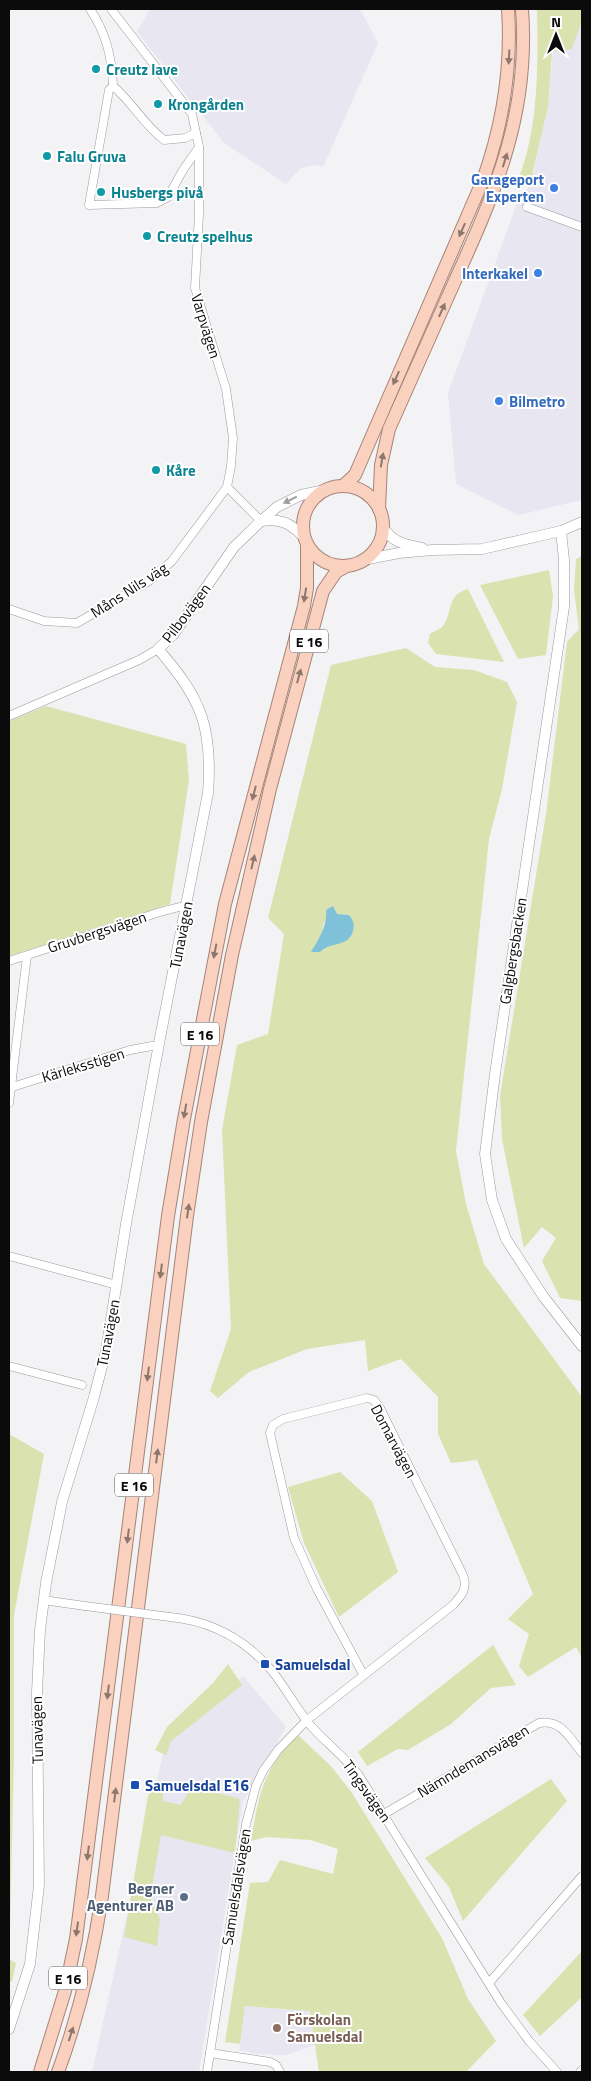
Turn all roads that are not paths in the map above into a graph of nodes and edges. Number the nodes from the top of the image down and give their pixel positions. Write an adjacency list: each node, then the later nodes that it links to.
1 (90, 9): 5 (street)
2 (111, 9): 6 (street, Varpvägen)
3 (508, 9): 10 (highway, one-way to 10)
4 (522, 9): 13 (highway, one-way to 4)
5 (113, 86): 6 (street); 7 (street)
6 (196, 133): 7 (street, Varpvägen)
7 (199, 147): 11 (street, Varpvägen)
8 (527, 207): 9 (street)
9 (582, 227)
10 (342, 486): 12 (highway); 13 (highway)
11 (227, 487): 14 (street); 22 (street, Måns Nils väg)
12 (325, 490): 14 (street, Pilbovägen, one-way to 14); 18 (highway, E 16)
13 (379, 508): 16 (highway)
14 (261, 521): 18 (street); 23 (street, Pilbovägen)
15 (582, 522): 17 (street)
16 (382, 526): 19 (street); 20 (highway)
17 (561, 531): 19 (street); 33 (street, Galgbergsbacken)
18 (305, 541): 21 (highway); 45 (highway, E 16, one-way to 45)
19 (433, 550): 20 (street)
20 (368, 559): 21 (highway, E 16)
21 (345, 567): 46 (highway, E 16, one-way to 21)
22 (9, 609)
23 (158, 649): 24 (street, Pilbovägen); 25 (street, Tunavägen)
24 (9, 716)
25 (187, 905): 26 (street, Gruvbergsvägen); 28 (street, Tunavägen)
26 (27, 956): 27 (street, Gruvbergsvägen); 29 (street)
27 (9, 961)
28 (159, 1046): 29 (street, Kärleksstigen); 32 (street, Tunavägen)
29 (10, 1087): 30 (street)
30 (9, 1103)
31 (9, 1256): 32 (street)
32 (117, 1285): 36 (street, Tunavägen)
33 (582, 1346)
34 (9, 1366): 35 (street)
35 (82, 1385)
36 (44, 1600): 38 (street, Tingsvägen, bridge); 43 (street, Tunavägen)
37 (363, 1674): 37 (street, Domarvägen); 38 (street, Domarvägen)
38 (306, 1720): 40 (street, Tingsvägen); 44 (street, Samuelsdalsvägen)
39 (582, 1753): 40 (street, Nämndemansvägen)
40 (384, 1814): 42 (street, Tingsvägen)
41 (582, 1876): 42 (street)
42 (489, 1983): 49 (street, Tingsvägen)
43 (9, 2030)
44 (210, 2053): 47 (street, Samuelsdalsvägen); 48 (street)
45 (40, 2072)
46 (58, 2072)
47 (208, 2072)
48 (280, 2072)
49 (557, 2072)

